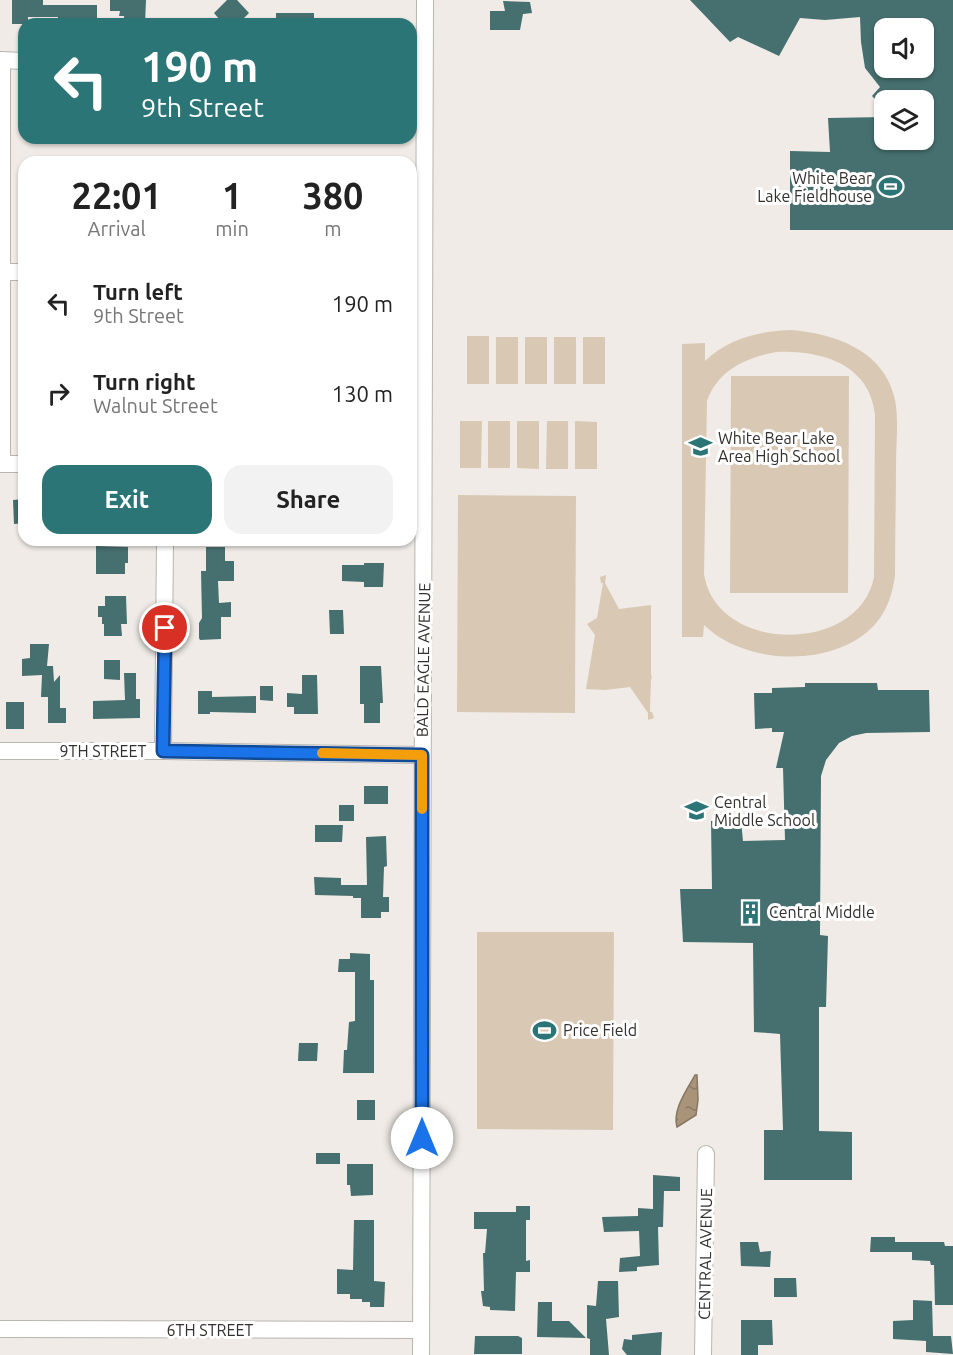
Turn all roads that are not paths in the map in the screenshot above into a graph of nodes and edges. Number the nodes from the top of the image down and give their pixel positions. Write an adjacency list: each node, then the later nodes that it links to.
1 (425, 0): 7 (street, BALD EAGLE AVENUE)
2 (1, 60): 3 (street); 4 (street)
3 (18, 61)
4 (3, 272): 5 (street); 6 (street)
5 (18, 272)
6 (18, 464)
7 (418, 467): 11 (street, BALD EAGLE AVENUE)
8 (165, 546): 10 (street)
9 (0, 751): 10 (street, 9TH STREET)
10 (163, 751): 11 (street, 9TH STREET)
11 (422, 755): 14 (street, BALD EAGLE AVENUE)
12 (706, 1154): 16 (street, CENTRAL AVENUE)
13 (0, 1329): 14 (street, 6TH STREET)
14 (421, 1330): 15 (street, BALD EAGLE AVENUE)
15 (421, 1355)
16 (703, 1355)

